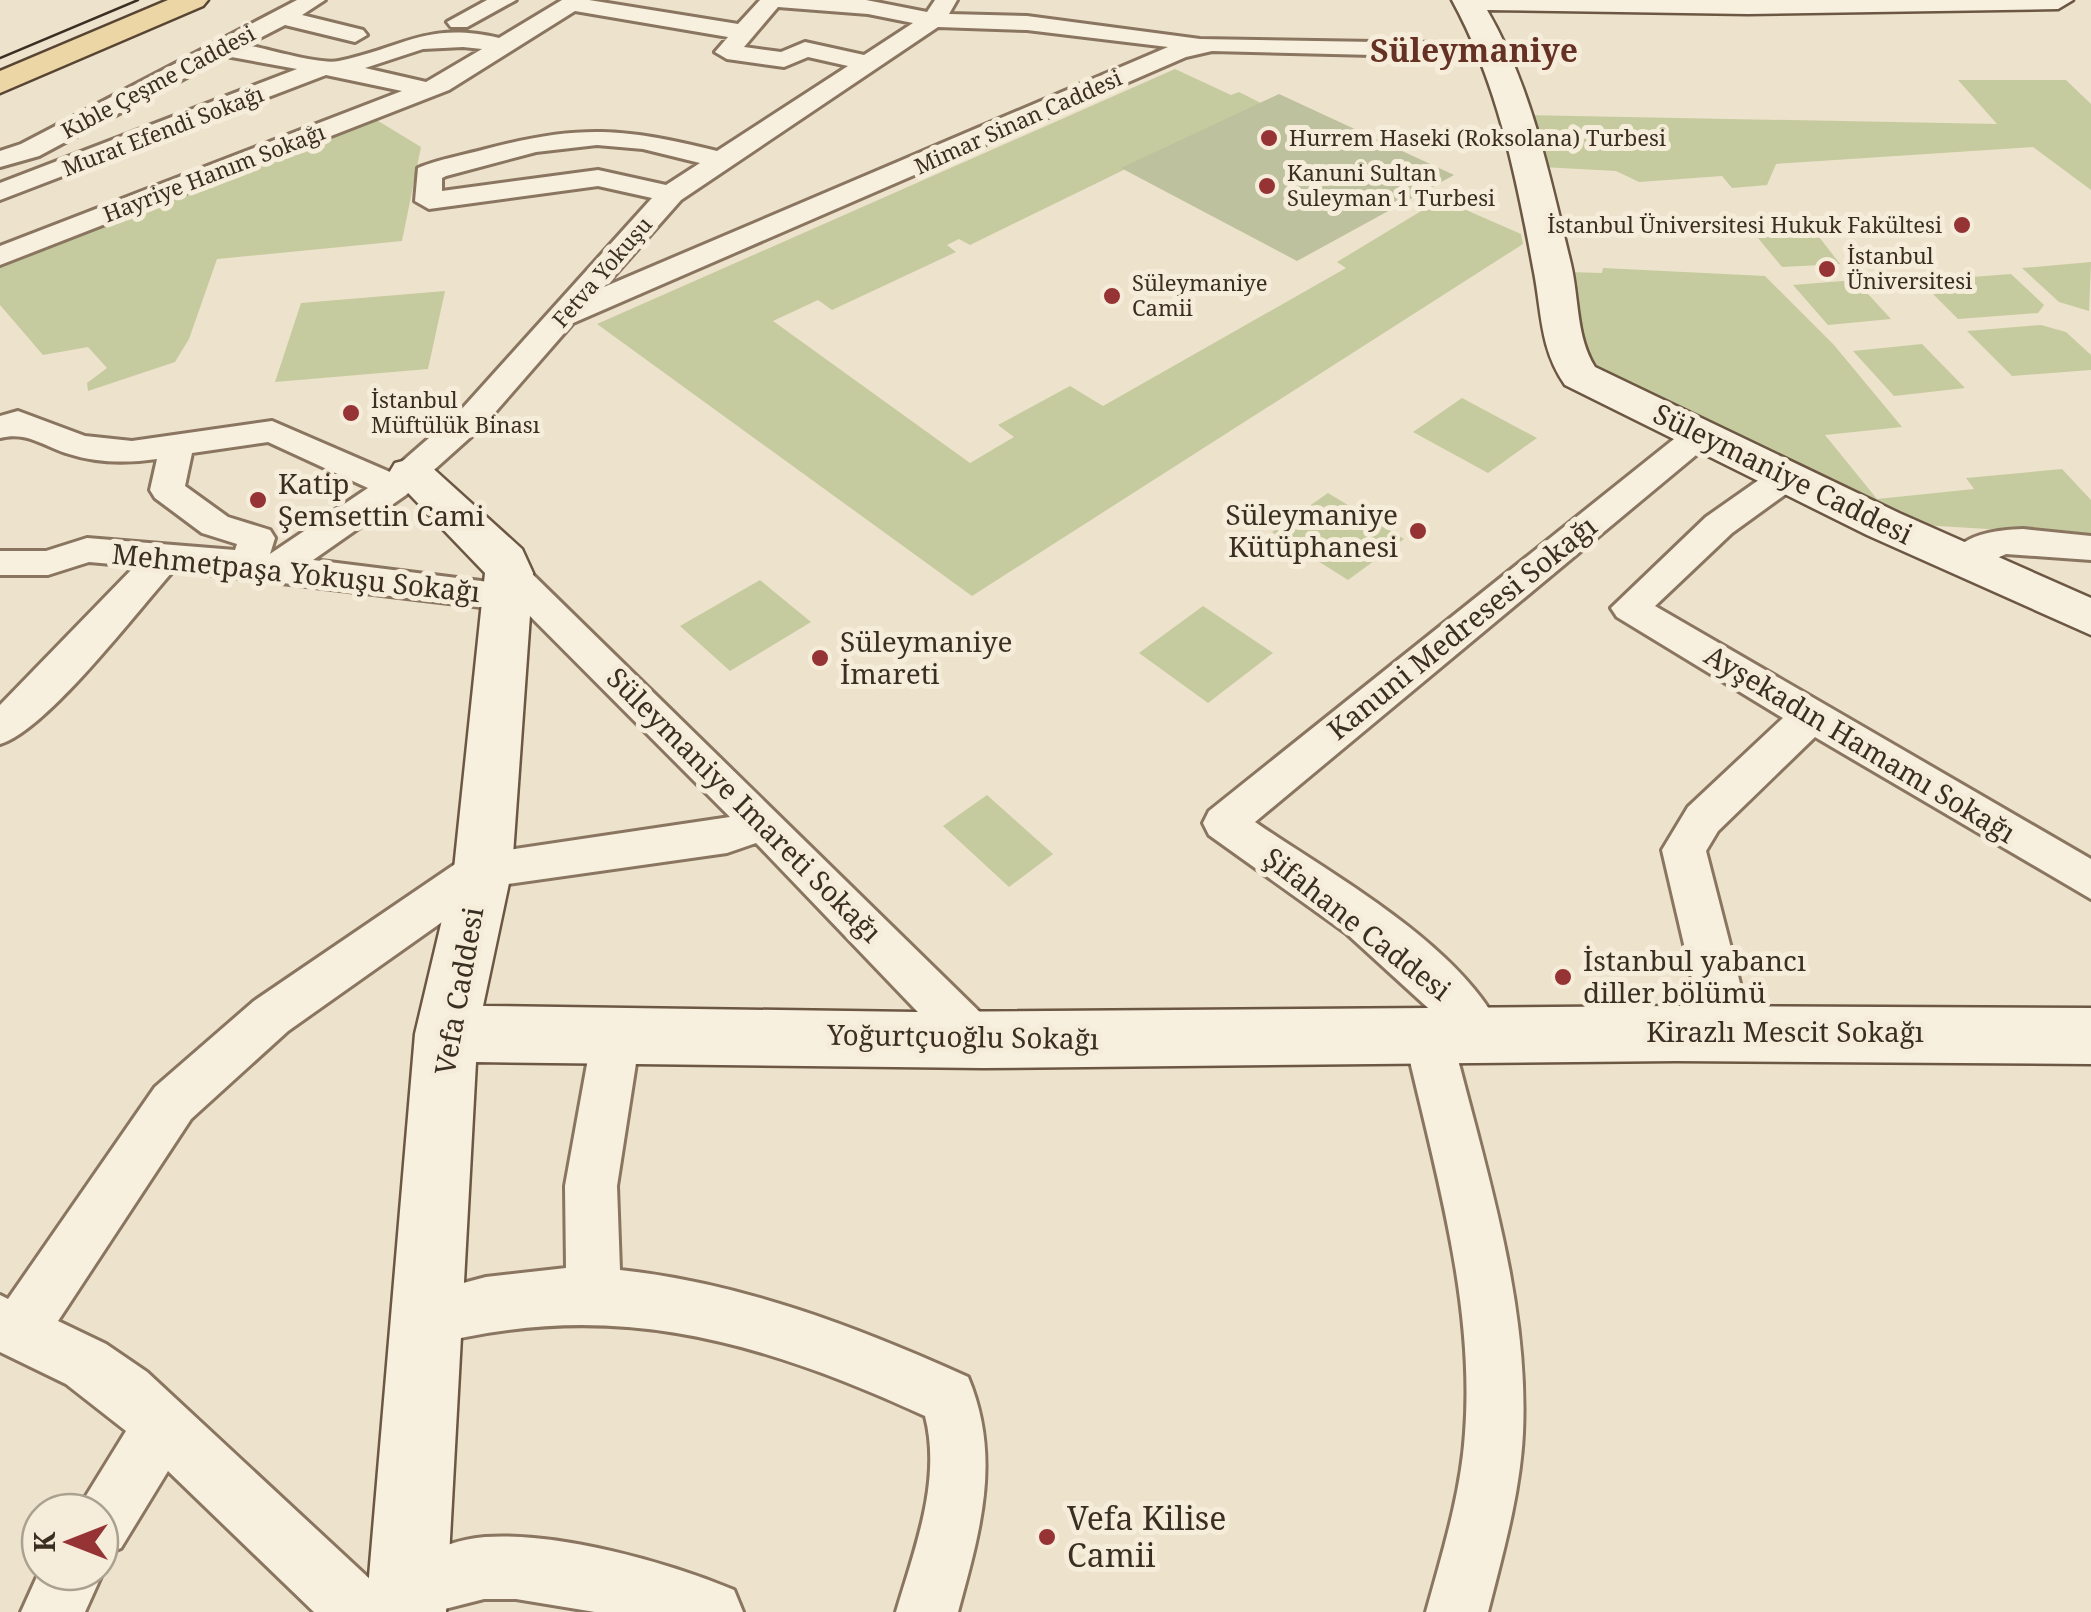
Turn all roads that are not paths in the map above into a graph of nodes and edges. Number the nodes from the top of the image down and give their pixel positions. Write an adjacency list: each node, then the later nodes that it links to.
1 (163, 0): 22 (main road)
2 (193, 0): 23 (main road)
3 (314, 0): 12 (street, Kıble Çeşme Caddesi)
4 (505, 0): 14 (street)
5 (775, 0): 11 (street); 15 (street)
6 (2034, 0): 7 (main road); 10 (main road)
7 (2058, 0)
8 (1609, 1): 10 (main road); 13 (main road)
9 (575, 2): 15 (street); 19 (street, Hayriye Hanım Sokağı)
10 (1746, 2)
11 (940, 10): 17 (street); 20 (street, Fetva Yokuşu)
12 (280, 17): 16 (street); 18 (street, Kıble Çeşme Caddesi)
13 (1479, 20): 17 (street, Mimar Sinan Caddesi); 38 (main road, Süleymaniye Caddesi)
14 (460, 22)
15 (743, 32): 20 (street)
16 (355, 35)
17 (1211, 35): 36 (street, Mimar Sinan Caddesi)
18 (218, 47): 21 (street); 26 (street, Kıble Çeşme Caddesi)
19 (505, 47): 21 (street, Murat Efendi Sokağı); 24 (street, Hayriye Hanım Sokağı)
20 (868, 63): 30 (street, Fetva Yokuşu)
21 (334, 67): 24 (street); 25 (street, Murat Efendi Sokağı)
22 (0, 70)
23 (0, 83)
24 (428, 90): 27 (street, Hayriye Hanım Sokağı)
25 (248, 100): 27 (street); 28 (street, Murat Efendi Sokağı)
26 (98, 114): 28 (street); 29 (street, Kıble Çeşme Caddesi)
27 (304, 138): 31 (street, Hayriye Hanım Sokağı)
28 (143, 140): 31 (street); 33 (street, Murat Efendi Sokağı)
29 (0, 159)
30 (718, 160): 32 (street, Fetva Yokuşu); 32 (street)
31 (192, 181): 34 (street, Hayriye Hanım Sokağı)
32 (670, 194): 36 (street, Fetva Yokuşu)
33 (4, 197): 34 (street)
34 (55, 234): 35 (street, Hayriye Hanım Sokağı)
35 (0, 256)
36 (563, 316): 41 (street, Fetva Yokuşu)
37 (0, 428): 39 (street)
38 (1700, 434): 40 (main road, Süleymaniye Caddesi); 52 (street, Kanuni Medresesi Sokağı)
39 (177, 447): 41 (street); 45 (street)
40 (1785, 478): 44 (main road, Süleymaniye Caddesi); 49 (street, Ayşekadın Hamamı Sokağı)
41 (403, 480): 45 (street, Fetva Yokuşu); 47 (main road)
42 (2091, 548): 44 (street)
43 (166, 556): 45 (street, Mehmetpaşa Yokuşu Sokağı); 46 (street, Mehmetpaşa Yokuşu Sokağı); 50 (street)
44 (1964, 561): 48 (main road, Süleymaniye Caddesi)
45 (262, 566): 47 (street, Mehmetpaşa Yokuşu Sokağı)
46 (9, 570)
47 (508, 585): 51 (street, Süleymaniye Imareti Sokağı); 53 (main road, Vefa Caddesi)
48 (2091, 618)
49 (1812, 715): 54 (street, Ayşekadın Hamamı Sokağı); 55 (street)
50 (0, 729)
51 (764, 822): 53 (street); 60 (street, Süleymaniye Imareti Sokağı)
52 (1224, 823): 58 (street, Şifahane Caddesi)
53 (482, 869): 57 (main road, Vefa Caddesi); 63 (street)
54 (2091, 881)
55 (1728, 1030): 58 (main road, Kirazlı Mescit Sokağı); 59 (main road, Kirazlı Mescit Sokağı)
56 (617, 1031): 57 (main road, Yoğurtçuoğlu Sokağı); 60 (main road, Yoğurtçuoğlu Sokağı); 61 (street)
57 (446, 1034): 62 (main road, Vefa Caddesi)
58 (1454, 1035): 60 (main road, Yoğurtçuoğlu Sokağı); 69 (street)
59 (2091, 1036)
60 (976, 1040)
61 (594, 1294): 62 (street); 68 (street)
62 (423, 1319): 66 (main road, Vefa Caddesi)
63 (10, 1326): 64 (street)
64 (164, 1424): 65 (street); 66 (street)
65 (120, 1495)
66 (394, 1606): 67 (street)
67 (712, 1612)
68 (927, 1612)
69 (1456, 1612)

